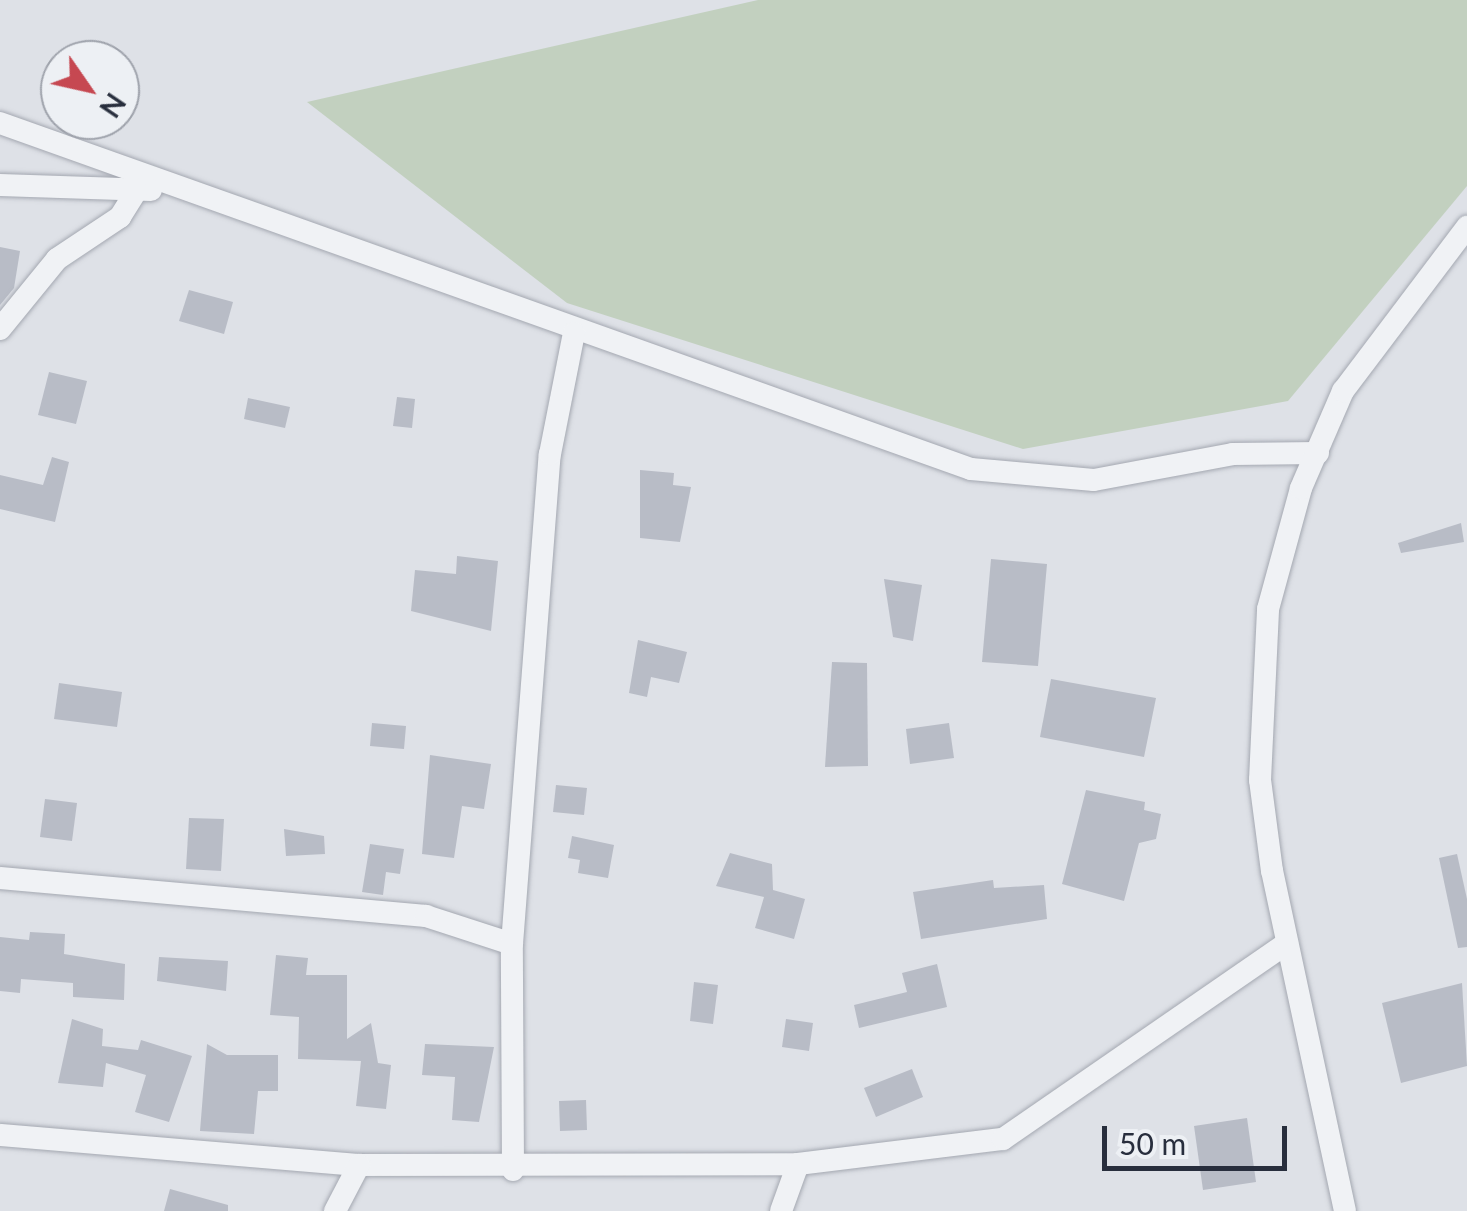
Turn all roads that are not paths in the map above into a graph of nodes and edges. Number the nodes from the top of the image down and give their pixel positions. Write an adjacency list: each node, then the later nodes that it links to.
1 (0, 123): 3 (street)
2 (0, 185): 4 (street)
3 (189, 187): 4 (street); 7 (street)
4 (136, 191): 6 (street)
5 (1467, 227): 8 (street)
6 (0, 328)
7 (574, 333): 8 (street); 11 (street)
8 (1318, 453): 10 (street)
9 (0, 878): 11 (street)
10 (1287, 943): 13 (street); 18 (street)
11 (512, 944): 15 (street)
12 (0, 1135): 14 (street)
13 (798, 1164): 15 (street); 17 (street)
14 (359, 1165): 15 (street); 16 (street)
15 (513, 1170)
16 (335, 1211)
17 (781, 1211)
18 (1345, 1211)

